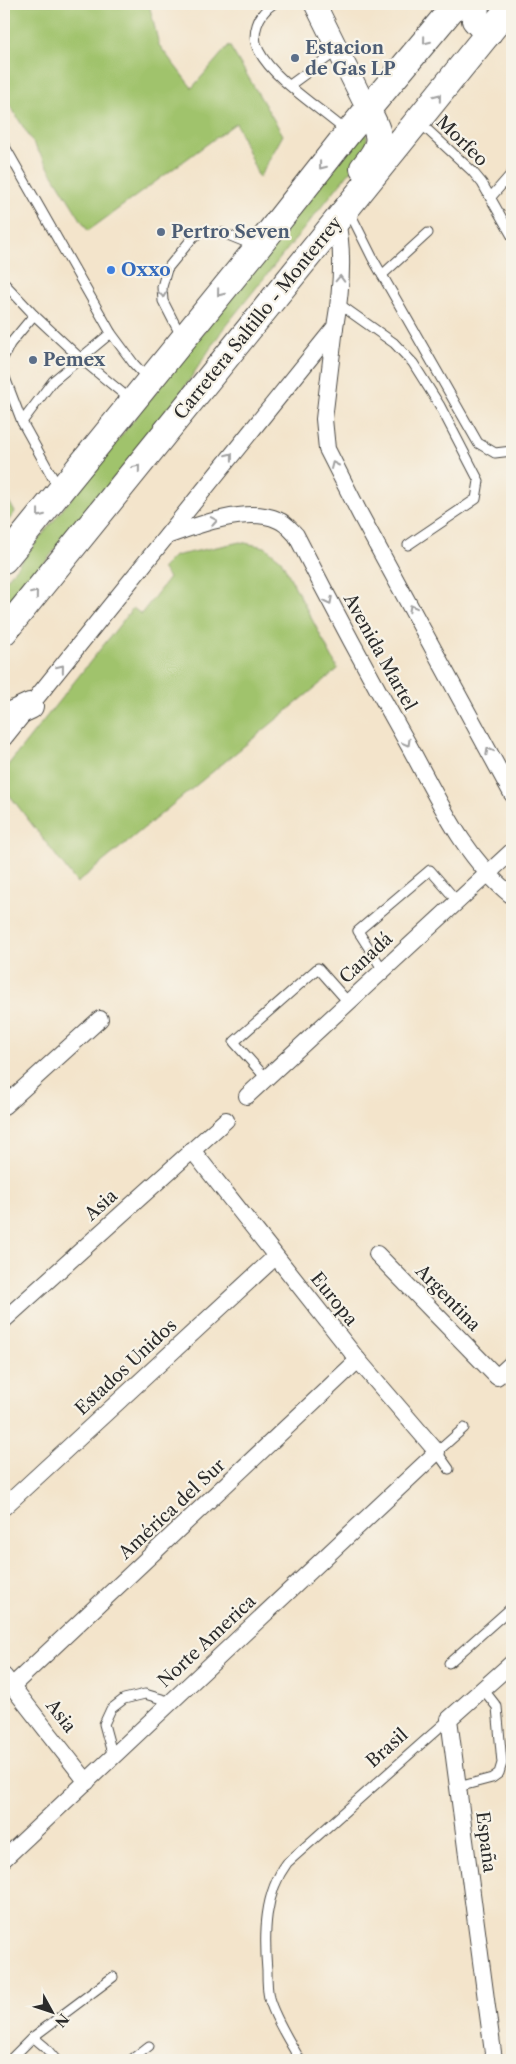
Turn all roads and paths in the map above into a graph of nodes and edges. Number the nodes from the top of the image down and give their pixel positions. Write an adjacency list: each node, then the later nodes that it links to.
1 (273, 4): 8 (lane)
2 (315, 4): 7 (street)
3 (456, 4): 9 (main road, one-way to 9)
4 (476, 4): 6 (main road)
5 (512, 4): 6 (main road, Carretera Saltillo - Monterrey)
6 (488, 34): 10 (main road, Carretera Saltillo - Monterrey, one-way to 6)
7 (338, 50): 8 (lane); 9 (street)
8 (290, 86): 11 (lane)
9 (367, 109): 11 (main road); 15 (main road)
10 (418, 121): 14 (lane, Morfeo); 15 (main road, Carretera Saltillo - Monterrey)
11 (348, 133): 18 (main road, one-way to 18)
12 (4, 144): 24 (lane)
13 (512, 173): 14 (lane)
14 (491, 197): 17 (lane, Morfeo)
15 (339, 211): 19 (lane); 21 (street, one-way to 15); 37 (main road, Carretera Saltillo - Monterrey, one-way to 15)
16 (428, 233): 19 (lane)
17 (512, 236)
18 (258, 247): 25 (main road, one-way to 25); 25 (lane, one-way to 25)
19 (382, 275): 32 (lane)
20 (4, 283): 22 (lane)
21 (339, 304): 23 (street); 35 (lane)
22 (34, 316): 26 (lane); 27 (lane)
23 (335, 327): 34 (street, one-way to 23); 41 (street, one-way to 23)
24 (111, 333): 27 (lane); 29 (lane)
25 (183, 339): 29 (main road)
26 (4, 356)
27 (80, 358): 30 (lane); 31 (lane)
28 (4, 375): 31 (lane)
29 (149, 380): 30 (main road)
30 (132, 401): 33 (main road)
31 (22, 422): 33 (lane)
32 (512, 451)
33 (59, 490): 36 (main road, one-way to 36)
34 (167, 536): 38 (street, one-way to 34); 43 (street, Avenida Martel, one-way to 43)
35 (408, 545)
36 (4, 560)
37 (4, 632)
38 (30, 706): 39 (main road); 40 (street)
39 (4, 718)
40 (4, 738)
41 (512, 794)
42 (512, 851): 43 (street, Canadá)
43 (487, 873): 44 (street, Avenida Martel); 45 (street, Canadá)
44 (512, 896)
45 (457, 901): 46 (street, Canadá); 46 (lane)
46 (383, 970): 47 (street, Canadá)
47 (348, 1002): 49 (street, Canadá); 49 (lane)
48 (100, 1019): 51 (street)
49 (266, 1078): 50 (street, Canadá)
50 (248, 1096)
51 (4, 1106)
52 (226, 1120): 53 (street, Asia)
53 (192, 1150): 55 (street, Europa); 56 (street, Asia)
54 (377, 1254): 58 (street, Argentina)
55 (275, 1257): 57 (street, Europa); 62 (street, Estados Unidos)
56 (4, 1320)
57 (358, 1360): 60 (street, Europa); 66 (street, América del Sur)
58 (512, 1363)
59 (464, 1428): 60 (lane)
60 (437, 1452): 61 (lane, Europa); 68 (street, Norte America)
61 (449, 1469)
62 (4, 1507)
63 (512, 1607): 65 (lane)
64 (512, 1662): 67 (street, Brasil)
65 (449, 1663)
66 (8, 1680): 71 (street, Asia)
67 (483, 1689): 69 (street, Brasil); 72 (lane)
68 (172, 1702): 70 (street, Norte America); 70 (lane)
69 (449, 1719): 72 (street, España); 80 (lane, Brasil)
70 (113, 1757): 71 (street, Norte America)
71 (87, 1782): 73 (street, Norte America)
72 (458, 1787): 81 (street, España)
73 (4, 1859)
74 (113, 1977): 75 (lane)
75 (33, 2037): 77 (lane); 78 (lane)
76 (149, 2046): 79 (lane)
77 (10, 2060)
78 (56, 2060)
79 (131, 2060)
80 (300, 2060)
81 (494, 2060)

